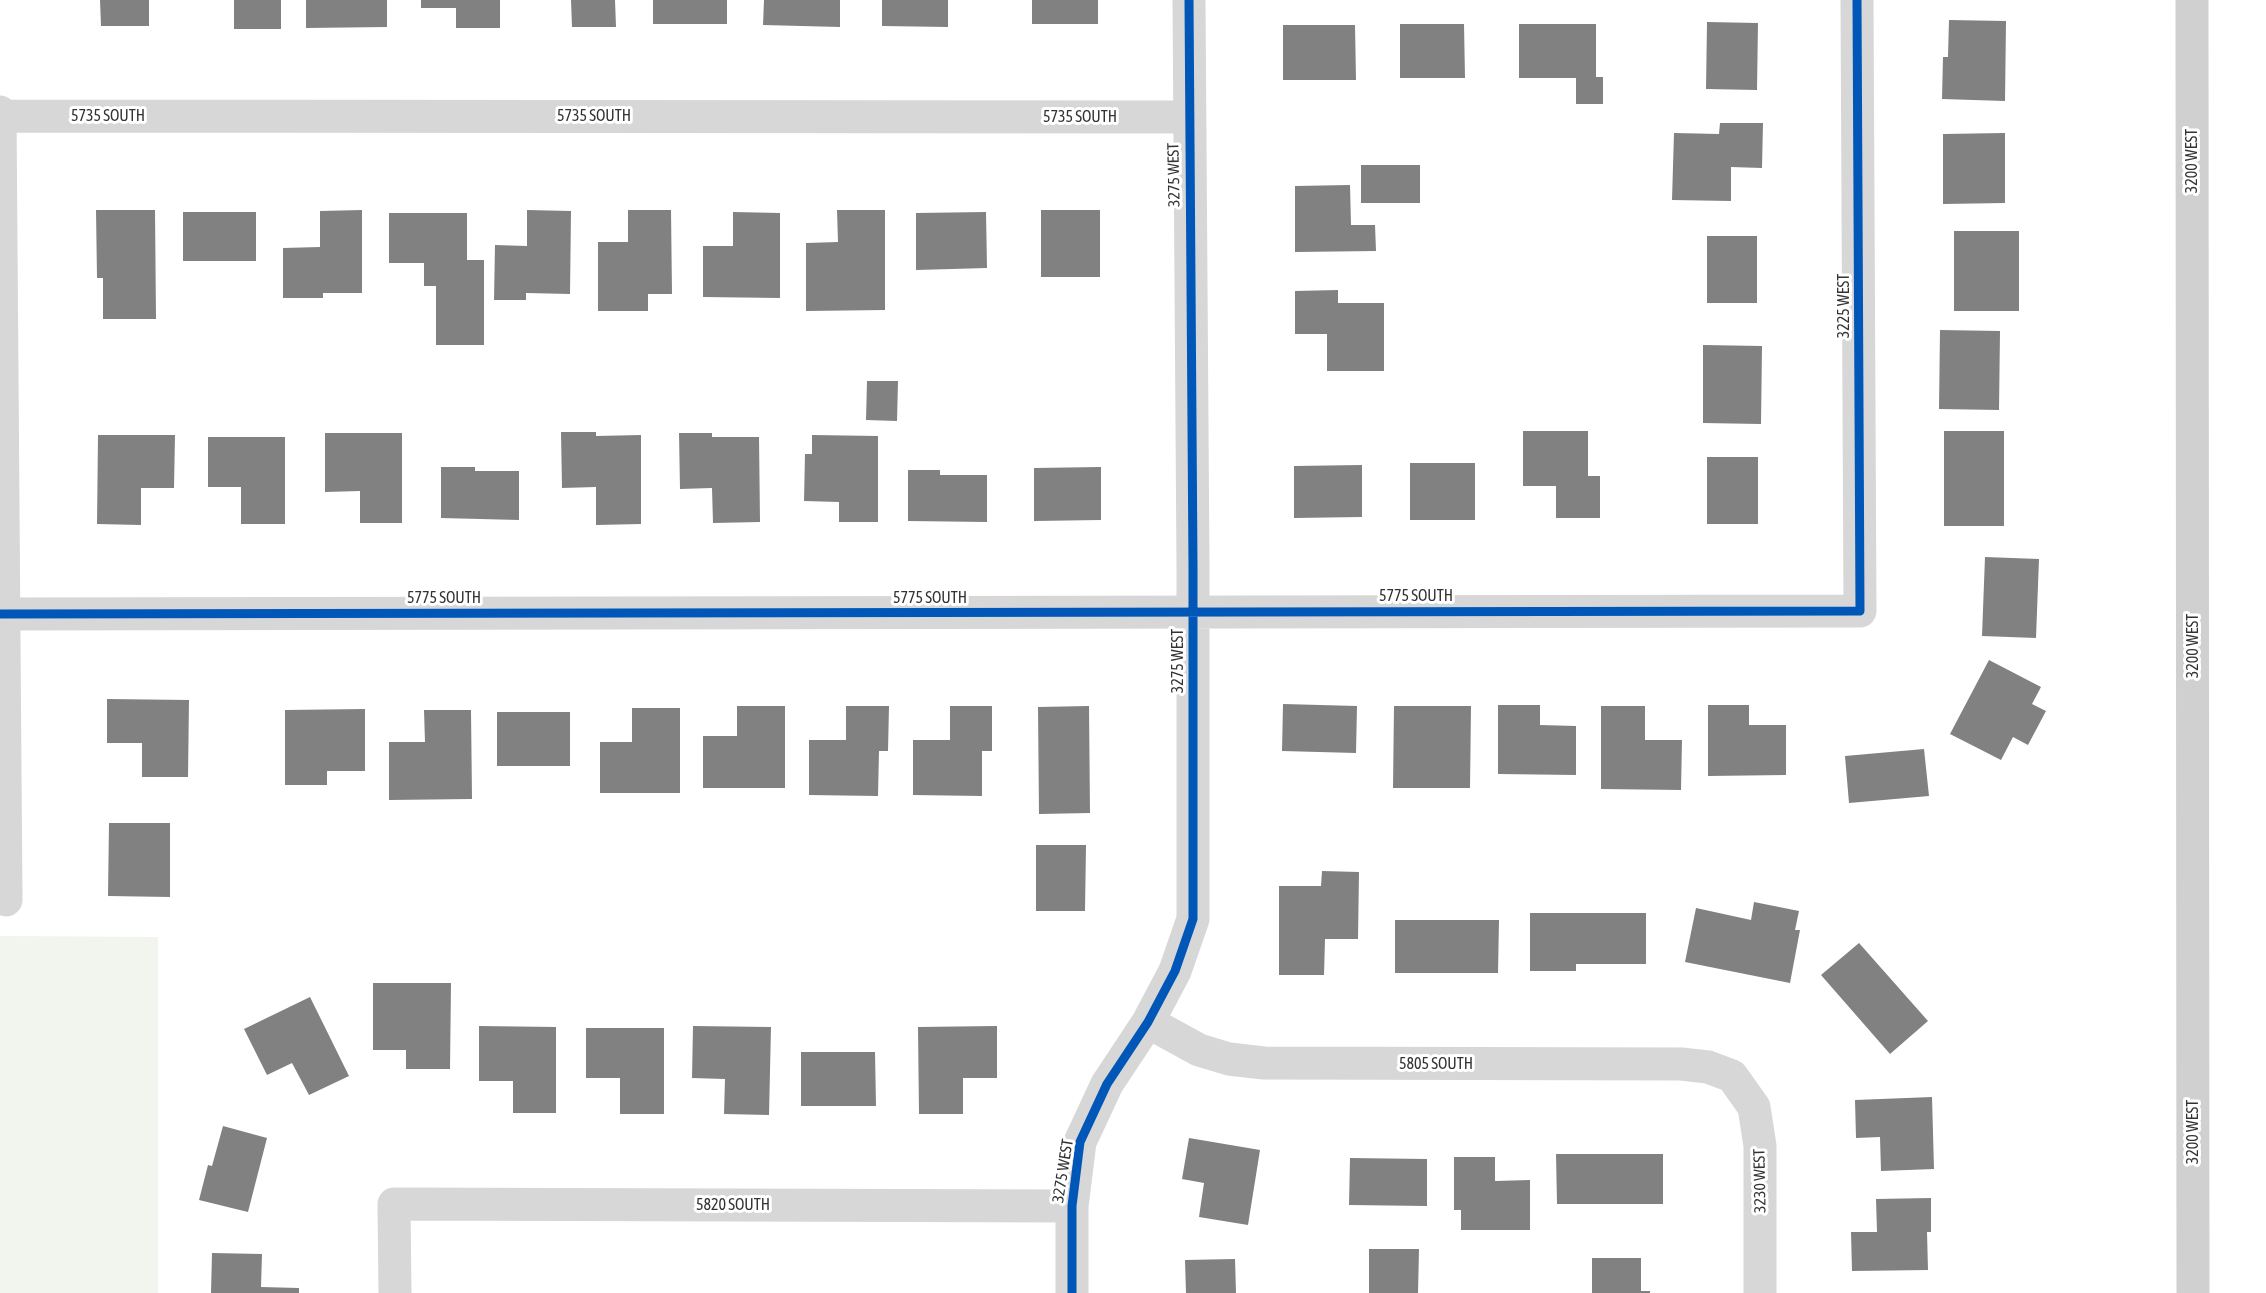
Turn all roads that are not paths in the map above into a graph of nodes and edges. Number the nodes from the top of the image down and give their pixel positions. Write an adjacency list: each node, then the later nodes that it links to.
1 (1189, 0): 5 (street, 3275 WEST)
2 (1857, 0): 6 (street, 3225 WEST)
3 (2192, 0): 16 (street, 3200 WEST)
4 (0, 114): 5 (street, 5735 SOUTH); 8 (street)
5 (1189, 117): 7 (street, 3275 WEST)
6 (1860, 611): 7 (street, 5775 SOUTH)
7 (1193, 612): 8 (street, 5775 SOUTH); 10 (street, 3275 WEST)
8 (1, 614): 9 (street)
9 (6, 900)
10 (1148, 1022): 11 (street, 5805 SOUTH); 12 (street, 3275 WEST)
11 (1732, 1076): 15 (street, 3230 WEST)
12 (1072, 1206): 13 (street, 5820 SOUTH); 14 (street, 3275 WEST)
13 (395, 1293)
14 (1072, 1293)
15 (1760, 1293)
16 (2193, 1293)

